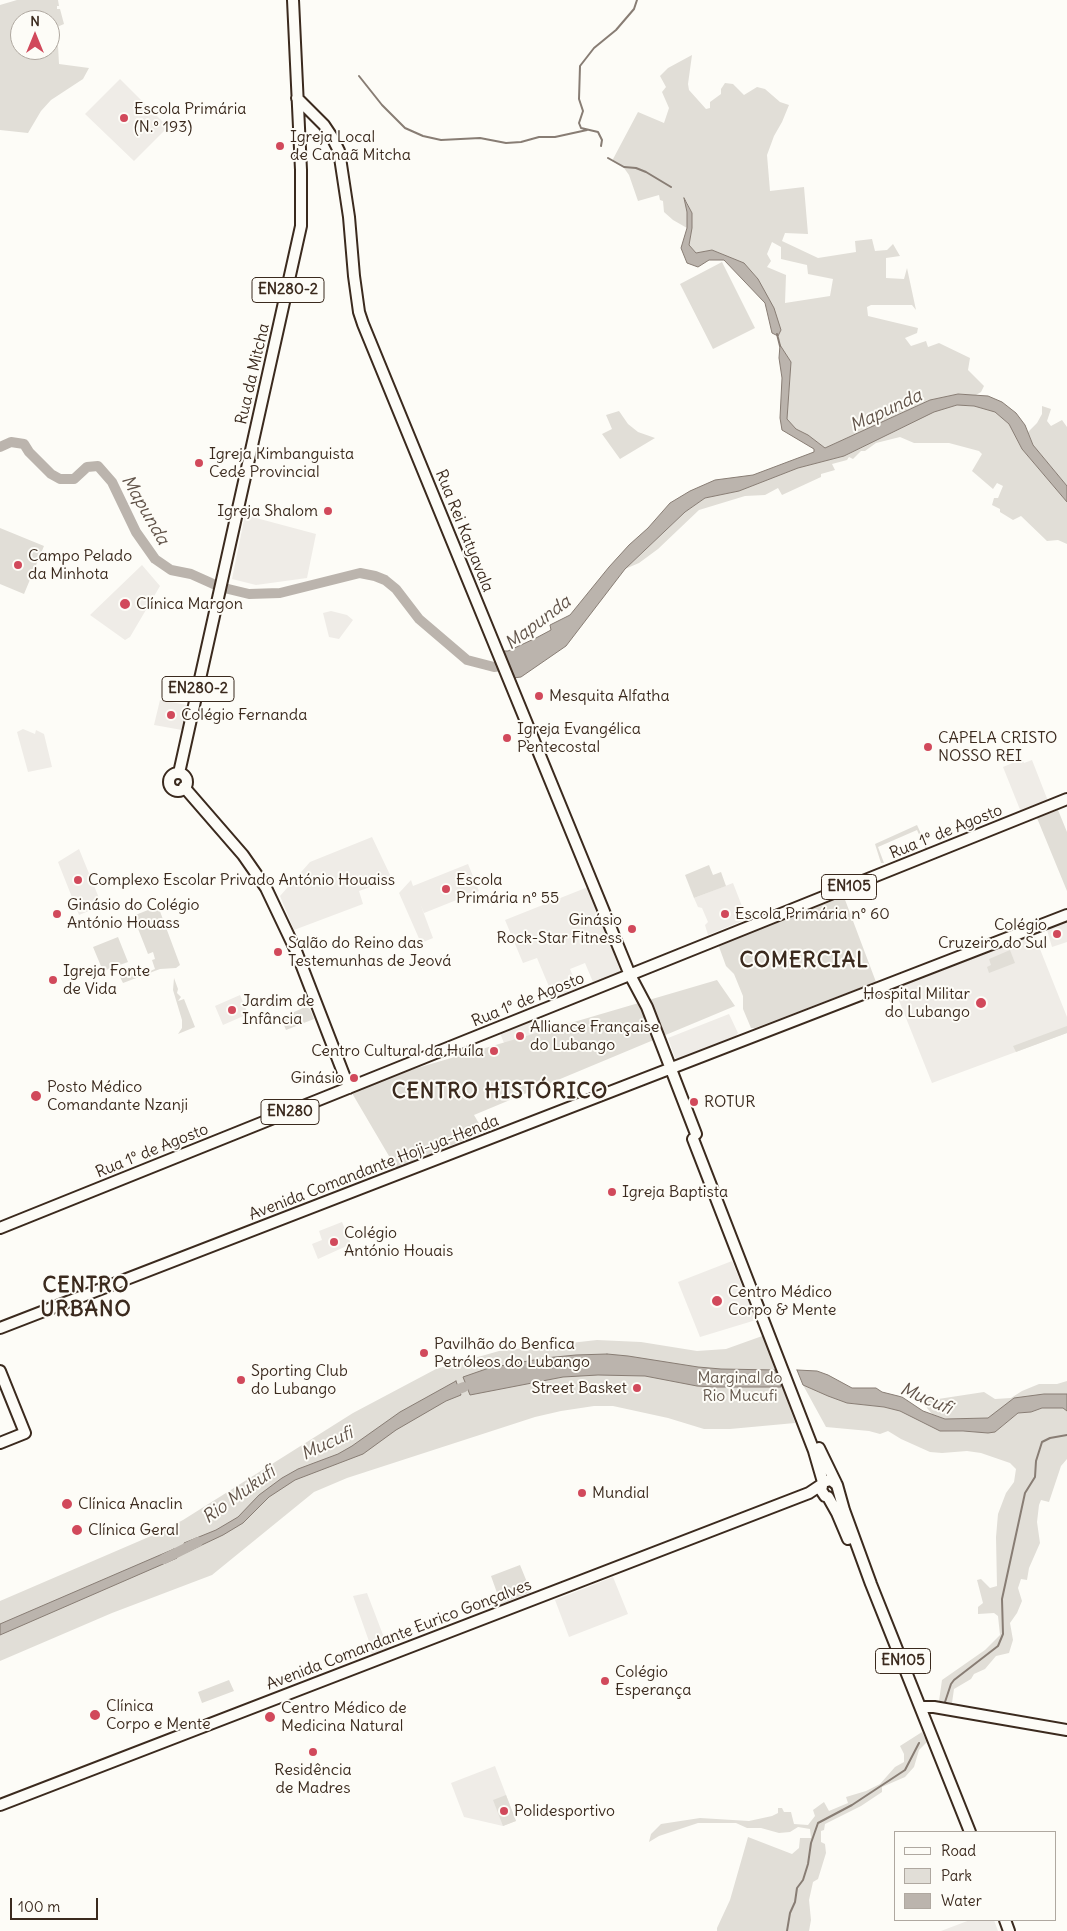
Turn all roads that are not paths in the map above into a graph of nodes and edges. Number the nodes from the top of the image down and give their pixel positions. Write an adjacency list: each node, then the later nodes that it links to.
1 (293, 0): 2 (main road, Rua da Mitcha / EN280-2)
2 (297, 98): 5 (main road, Rua Rei Katyavala); 7 (main road, Rua da Mitcha / EN280-2)
3 (1067, 800): 5 (main road, Rua 1º de Agosto / EN105)
4 (1067, 915): 6 (main road, Avenida Comandante Hoji-ya-Henda)
5 (630, 975): 6 (main road, EN105); 7 (main road, Rua 1º de Agosto / EN280)
6 (668, 1070): 9 (main road, Avenida Comandante Hoji-ya-Henda); 11 (main road, EN105)
7 (349, 1088): 8 (main road, Rua 1º de Agosto / EN280)
8 (0, 1228)
9 (0, 1328)
10 (0, 1371): 12 (main road)
11 (793, 1389): 13 (main road, EN105); 14 (main road, EN105)
12 (0, 1443)
13 (822, 1484): 14 (main road); 15 (main road, Avenida Comandante Eurico Gonçalves); 16 (main road, EN105)
14 (837, 1486): 16 (main road); 17 (main road, EN105)
15 (809, 1493): 16 (main road); 19 (main road, Avenida Comandante Eurico Gonçalves)
16 (826, 1496): 20 (main road, EN105)
17 (921, 1707): 18 (main road); 21 (main road, EN105)
18 (1067, 1730)
19 (0, 1805)
20 (966, 1831)
21 (970, 1831)

